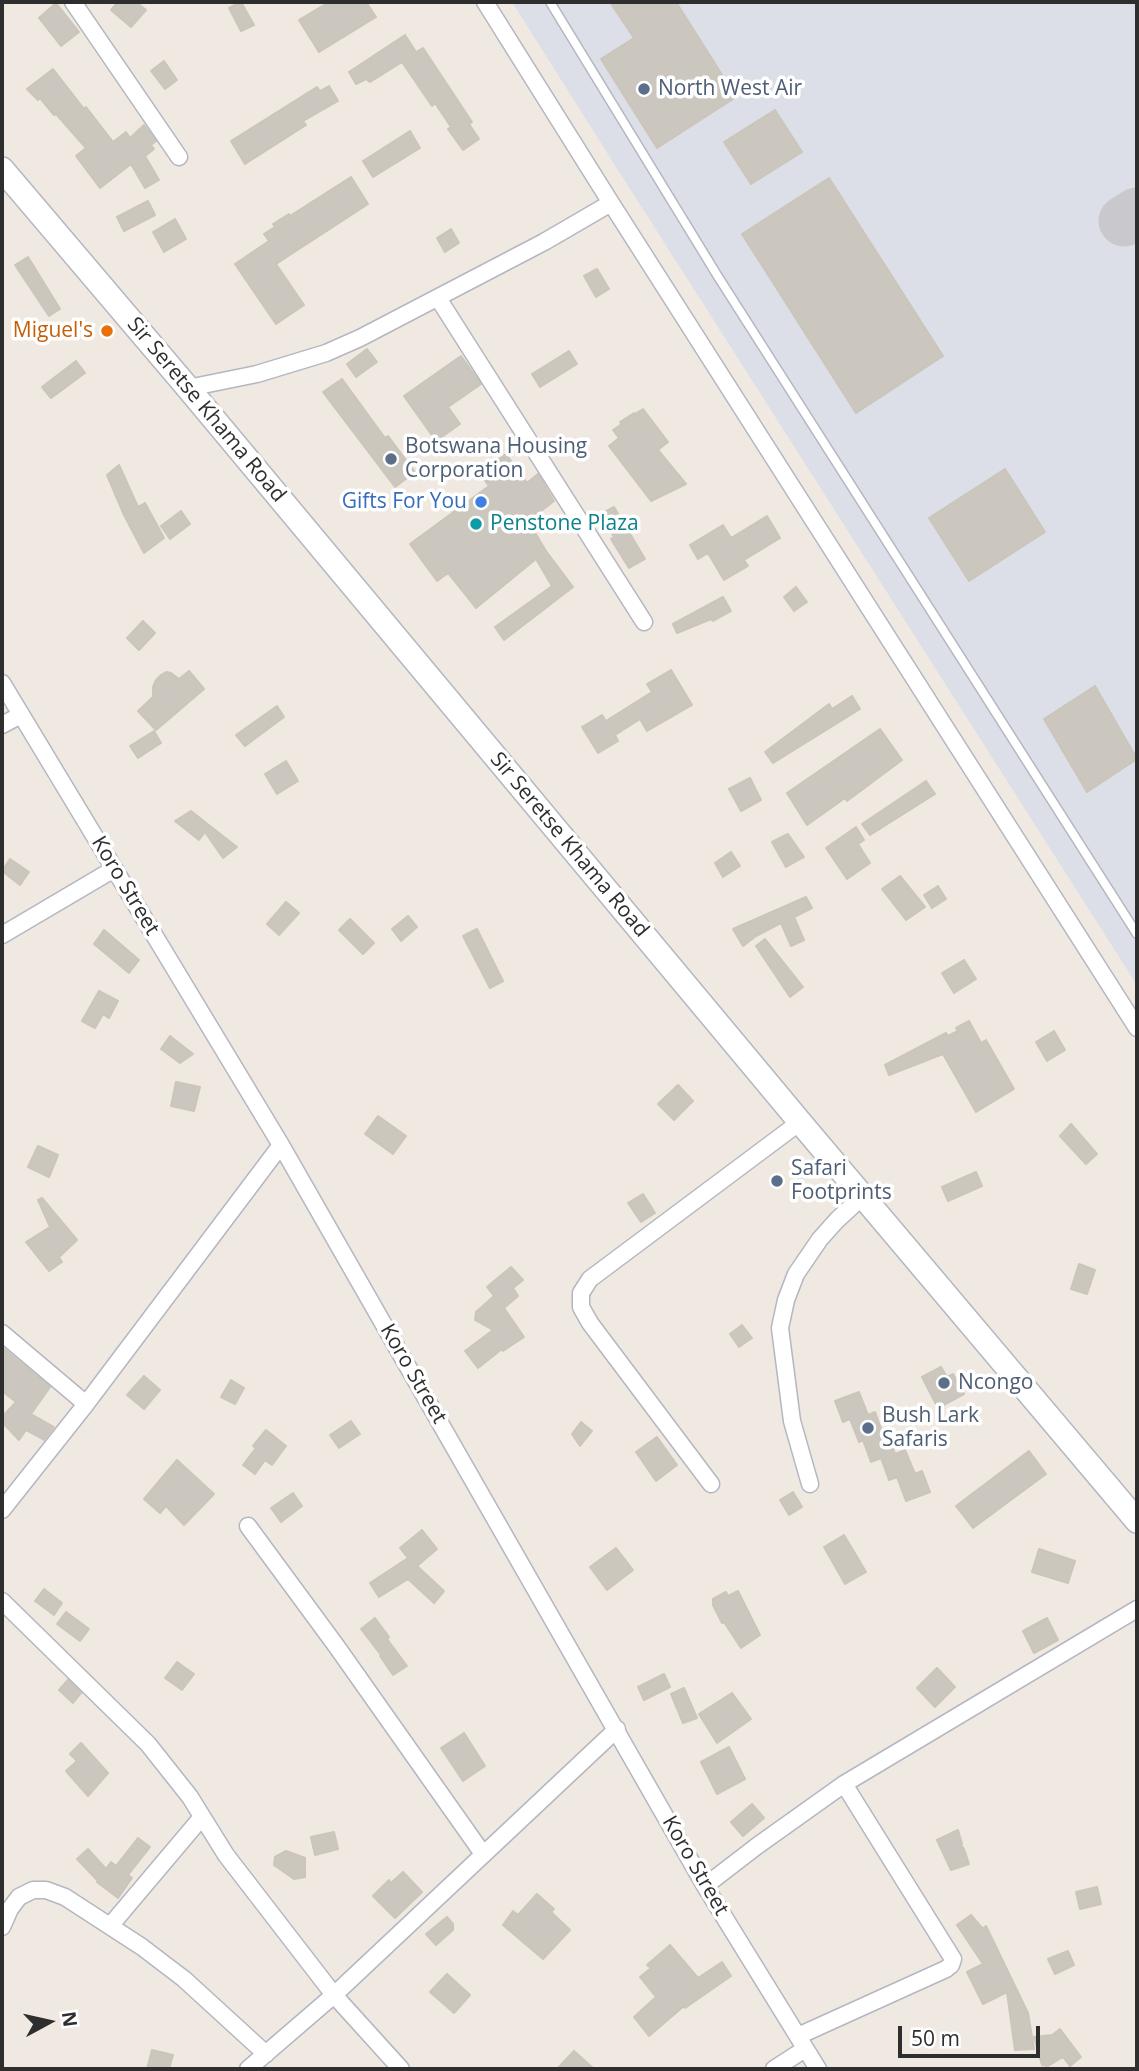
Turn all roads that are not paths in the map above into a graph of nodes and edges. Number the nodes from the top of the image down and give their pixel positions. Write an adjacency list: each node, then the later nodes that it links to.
1 (74, 2): 4 (street)
2 (485, 2): 6 (street)
3 (550, 2): 14 (lane)
4 (179, 156)
5 (2, 169): 8 (main road, Sir Seretse Khama Road)
6 (611, 203): 7 (street); 16 (street)
7 (439, 298): 8 (street); 9 (street)
8 (188, 388): 17 (main road, Sir Seretse Khama Road)
9 (644, 622)
10 (2, 683): 11 (street, Koro Street)
11 (21, 715): 12 (street); 13 (street, Koro Street)
12 (2, 725)
13 (114, 869): 15 (street); 18 (street, Koro Street)
14 (1137, 934)
15 (2, 935)
16 (1137, 1028)
17 (800, 1122): 19 (main road, Sir Seretse Khama Road); 22 (street)
18 (281, 1145): 21 (street); 29 (street, Koro Street)
19 (863, 1196): 23 (street); 25 (main road, Sir Seretse Khama Road)
20 (2, 1333): 21 (street)
21 (86, 1404): 24 (street)
22 (711, 1484)
23 (810, 1484)
24 (2, 1510)
25 (1137, 1521)
26 (248, 1526): 32 (street)
27 (2, 1601): 31 (street)
28 (1137, 1609): 30 (street)
29 (617, 1729): 32 (street); 33 (street, Koro Street)
30 (844, 1784): 33 (street); 37 (street)
31 (202, 1817): 34 (street); 36 (street)
32 (483, 1854): 36 (street)
33 (705, 1886): 37 (street, Koro Street)
34 (110, 1926): 35 (street); 38 (street)
35 (2, 1927)
36 (334, 1995): 38 (street); 40 (street)
37 (802, 2043): 41 (street); 42 (street, Koro Street)
38 (266, 2054): 39 (street)
39 (248, 2069)
40 (401, 2069)
41 (774, 2069)
42 (818, 2069)

